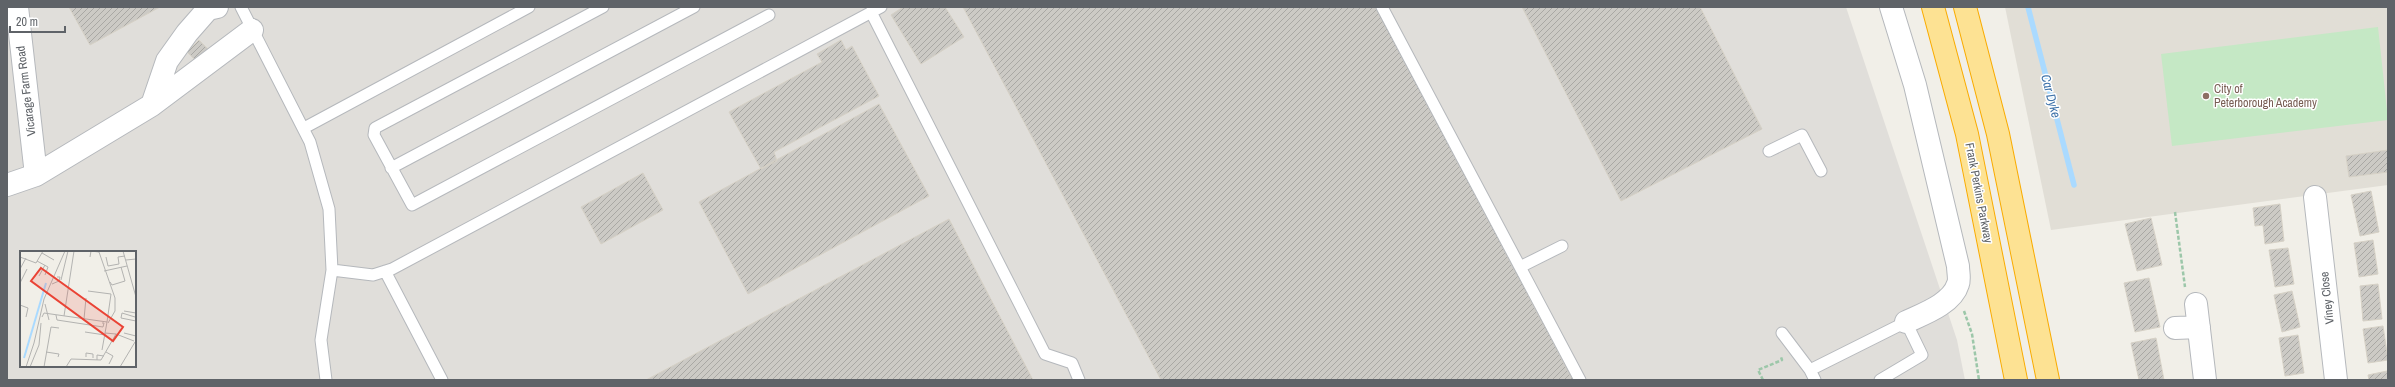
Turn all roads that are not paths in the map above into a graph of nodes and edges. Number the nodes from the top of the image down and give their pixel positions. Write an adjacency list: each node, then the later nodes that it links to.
1 (17, 7): 21 (street, Vicarage Farm Road)
2 (217, 7): 16 (street)
3 (241, 7): 14 (lane)
4 (529, 7): 17 (lane)
5 (603, 7): 19 (lane)
6 (694, 7): 19 (lane)
7 (1382, 7): 25 (lane)
8 (1891, 7): 29 (street)
9 (1928, 7): 15 (highway)
10 (1933, 7): 15 (highway, Frank Perkins Parkway)
11 (1965, 7): 40 (highway)
12 (876, 10): 27 (lane); 36 (lane)
13 (769, 15): 19 (lane)
14 (252, 30): 16 (street); 17 (lane)
15 (1946, 54): 39 (highway, Frank Perkins Parkway)
16 (152, 106): 21 (street)
17 (304, 128): 26 (lane)
18 (1769, 151): 20 (lane)
19 (391, 168)
20 (1821, 170)
21 (36, 176): 22 (street)
22 (7, 185)
23 (2316, 207): 42 (street, Viney Close)
24 (1562, 246): 25 (lane)
25 (1522, 266): 37 (lane)
26 (332, 270): 27 (lane); 34 (lane)
27 (385, 271): 35 (lane)
28 (2196, 304): 30 (street)
29 (1906, 322): 33 (lane); 38 (lane)
30 (2199, 327): 31 (street); 41 (street)
31 (2175, 328)
32 (1782, 333): 33 (lane)
33 (1813, 375)
34 (326, 380)
35 (442, 380)
36 (1079, 380)
37 (1580, 380)
38 (1880, 380)
39 (2016, 380)
40 (2048, 380)
41 (2205, 380)
42 (2336, 380)

